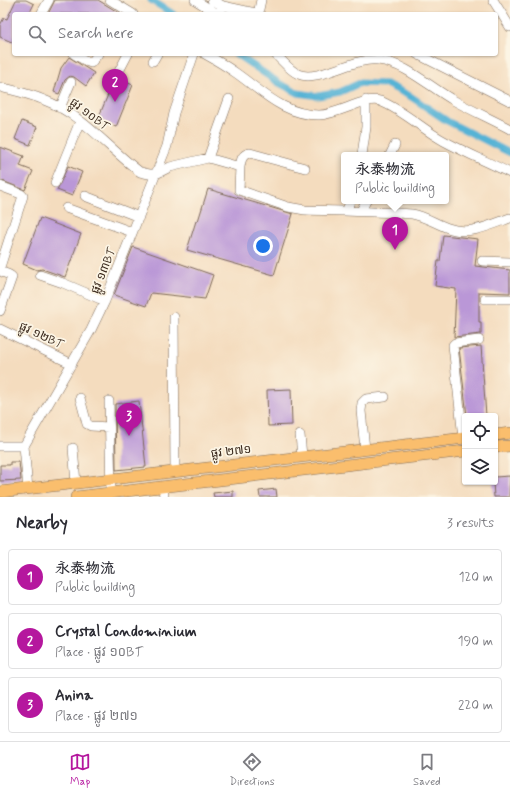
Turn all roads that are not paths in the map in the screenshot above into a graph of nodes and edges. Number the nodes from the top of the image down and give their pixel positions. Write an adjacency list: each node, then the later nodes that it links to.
1 (48, 0): 8 (street)
2 (110, 0): 9 (street)
3 (195, 0): 7 (street)
4 (212, 0): 7 (street)
5 (261, 0): 11 (street)
6 (493, 0): 12 (street)
7 (220, 11): 10 (street)
8 (42, 12)
9 (130, 12)
10 (233, 12)
11 (259, 12)
12 (510, 27)
13 (78, 56): 14 (street)
14 (96, 56)
15 (127, 56): 20 (street)
16 (193, 56): 36 (street, ផ្លូវ ១៣BT)
17 (208, 56): 24 (street)
18 (277, 56): 28 (street)
19 (421, 56): 25 (street)
20 (117, 75)
21 (71, 82): 26 (street)
22 (0, 87): 26 (street, ផ្លូវ ១០BT)
23 (229, 99): 32 (street)
24 (366, 100): 30 (street); 35 (street)
25 (510, 101)
26 (60, 108): 27 (street, ផ្លូវ ១០BT)
27 (80, 121): 36 (street, ផ្លូវ ១០BT); 37 (street)
28 (510, 128)
29 (395, 145): 31 (street)
30 (362, 152)
31 (392, 152)
32 (208, 158): 33 (street); 36 (street)
33 (240, 167): 34 (street); 43 (street)
34 (305, 168)
35 (510, 173)
36 (156, 174): 45 (street, ផ្លូវ ១៣BT)
37 (55, 183)
38 (0, 186): 50 (street)
39 (85, 196): 45 (street)
40 (349, 204): 43 (street)
41 (364, 204): 44 (street)
42 (66, 208): 47 (street)
43 (347, 211): 44 (street)
44 (361, 211): 46 (street)
45 (139, 217): 47 (street, ផ្លូវ ១៣BT)
46 (510, 218)
47 (132, 232): 54 (street, ផ្លូវ ១៣BT)
48 (482, 261): 49 (street)
49 (510, 262)
50 (0, 269): 55 (street)
51 (40, 275): 54 (street)
52 (485, 299): 53 (street)
53 (510, 299)
54 (105, 301): 59 (street, ផ្លូវ ១៣BT)
55 (0, 311)
56 (174, 317): 77 (street)
57 (0, 330): 59 (street, ផ្លូវ ១២BT)
58 (480, 340): 63 (street)
59 (72, 364): 70 (street, ផ្លូវ ១៣BT)
60 (385, 397): 74 (street)
61 (80, 398): 64 (street)
62 (109, 401): 64 (street)
63 (462, 421)
64 (109, 426): 78 (street)
65 (510, 433): 66 (main road)
66 (498, 434)
67 (300, 435): 76 (street)
68 (462, 438): 74 (main road, ផ្លូវ ២៧១)
69 (0, 446): 70 (street)
70 (24, 446): 80 (street)
71 (510, 446): 72 (main road)
72 (498, 447)
73 (73, 448): 79 (street)
74 (365, 449): 76 (main road, ផ្លូវ ២៧១)
75 (462, 451): 82 (main road)
76 (302, 456): 77 (main road, ផ្លូវ ២៧១)
77 (175, 472): 78 (main road, ផ្លូវ ២៧១)
78 (111, 479): 79 (main road, ផ្លូវ ២៧១); 83 (street)
79 (76, 484): 80 (main road, ផ្លូវ ២៧១)
80 (28, 489): 81 (main road, ផ្លូវ ២៧១)
81 (0, 492)
82 (164, 492): 84 (main road)
83 (111, 493): 84 (main road); 85 (main road)
84 (136, 494)
85 (76, 497)

